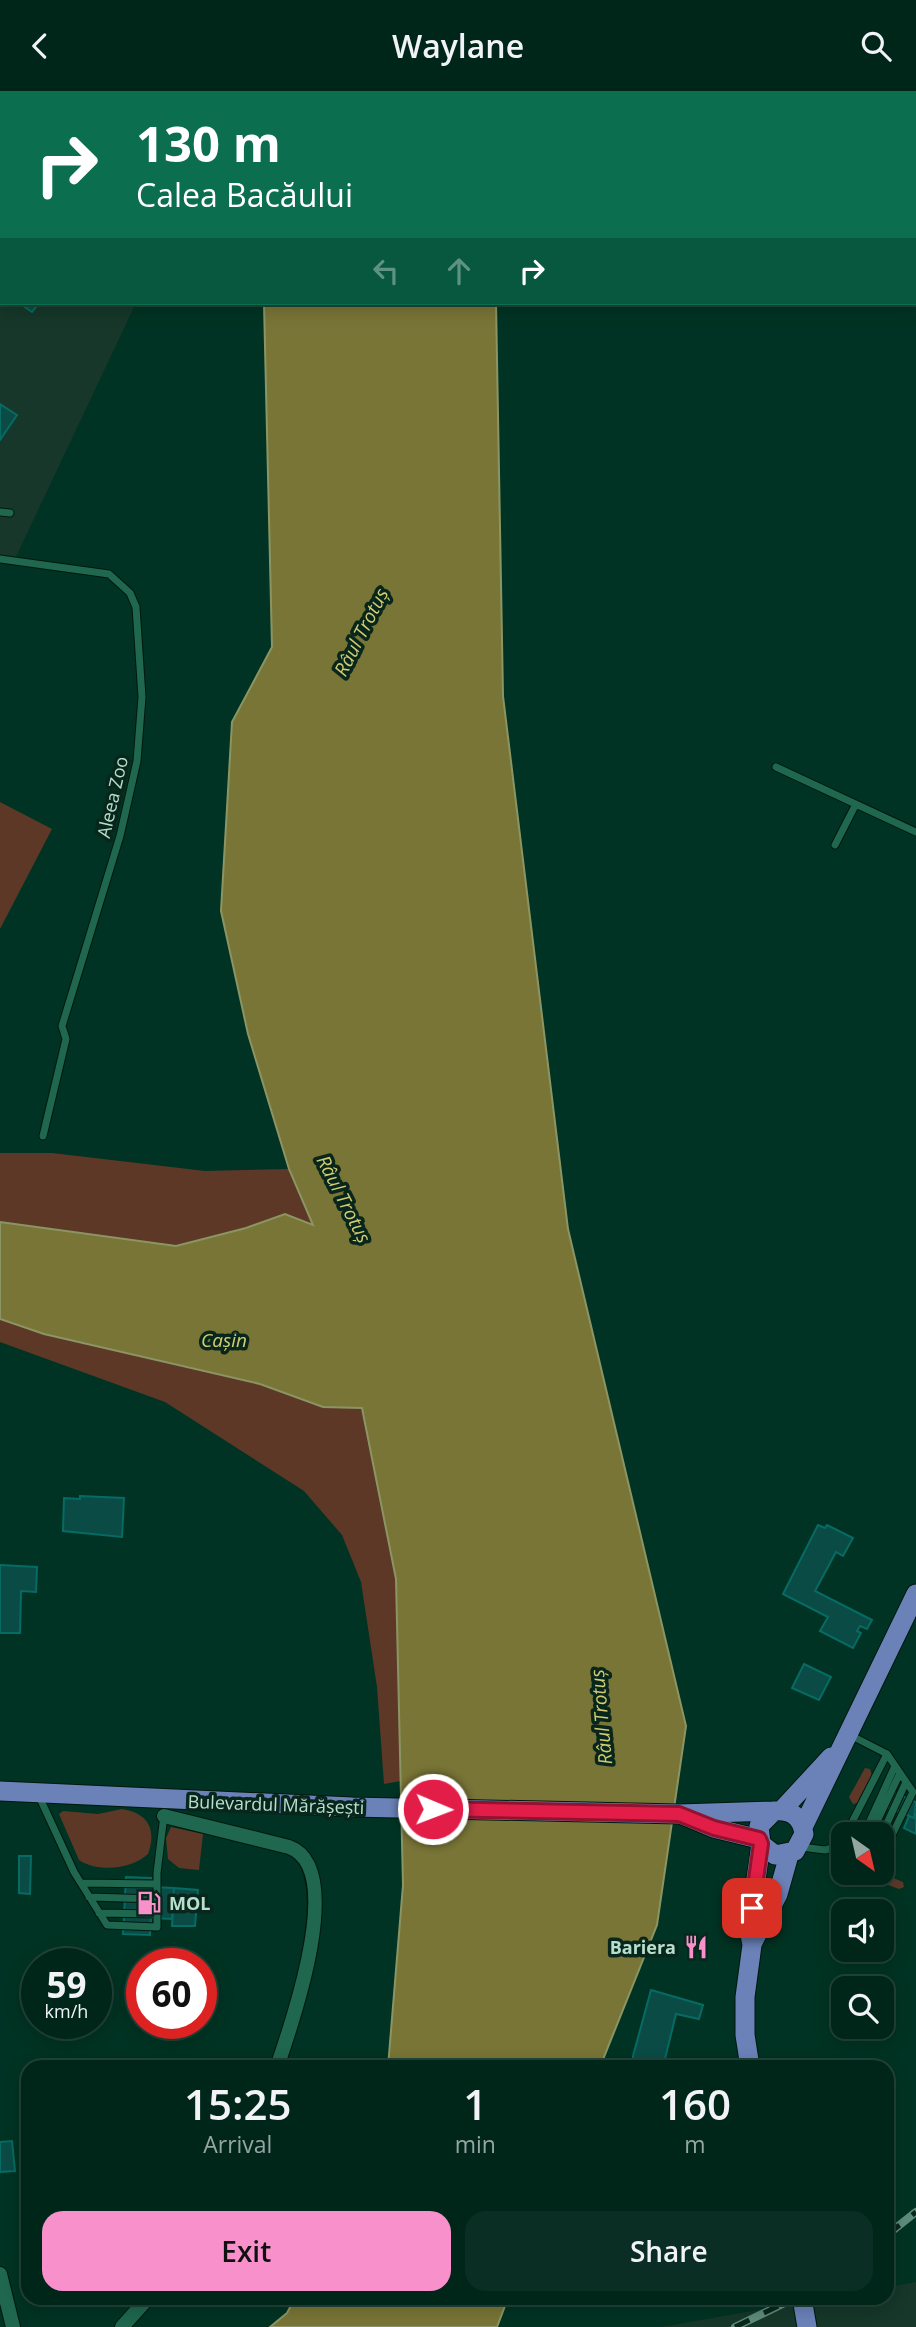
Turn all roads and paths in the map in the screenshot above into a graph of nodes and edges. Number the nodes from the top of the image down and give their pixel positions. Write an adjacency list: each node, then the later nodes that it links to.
1 (0, 512): 2 (lane)
2 (10, 513)
3 (0, 559): 8 (lane, Aleea Zoo)
4 (776, 767): 5 (lane)
5 (856, 804): 6 (lane); 7 (lane)
6 (916, 832)
7 (835, 845)
8 (43, 1136)
9 (916, 1594): 10 (main road)
10 (850, 1735): 11 (lane); 16 (main road); 21 (main road)
11 (887, 1754): 12 (lane); 18 (lane)
12 (897, 1770): 19 (lane); 20 (lane); 22 (lane)
13 (0, 1791): 14 (main road, Bulevardul Mărășești)
14 (38, 1793): 15 (main road, Bulevardul Mărășești); 26 (lane)
15 (166, 1808): 17 (main road, Bulevardul Mărășești); 27 (lane); 33 (street)
16 (778, 1810): 17 (main road, Bulevardul Mărășești); 21 (main road); 23 (main road)
17 (677, 1814): 23 (main road, Bulevardul Mărășești)
18 (852, 1822)
19 (870, 1822)
20 (876, 1822)
21 (803, 1827): 25 (main road)
22 (894, 1831)
23 (760, 1841): 25 (main road); 32 (main road)
24 (831, 1848): 25 (lane)
25 (794, 1851): 32 (main road)
26 (81, 1884): 27 (lane); 28 (lane)
27 (157, 1884): 29 (lane)
28 (89, 1897): 29 (lane); 30 (lane)
29 (157, 1899): 31 (lane)
30 (99, 1913): 31 (lane); 31 (lane)
31 (157, 1914)
32 (752, 1945): 34 (main road)
33 (279, 2060)
34 (749, 2060)
35 (0, 2274): 38 (street)
36 (142, 2305): 39 (street)
37 (803, 2305): 40 (main road)
38 (13, 2327)
39 (122, 2327)
40 (807, 2327)

